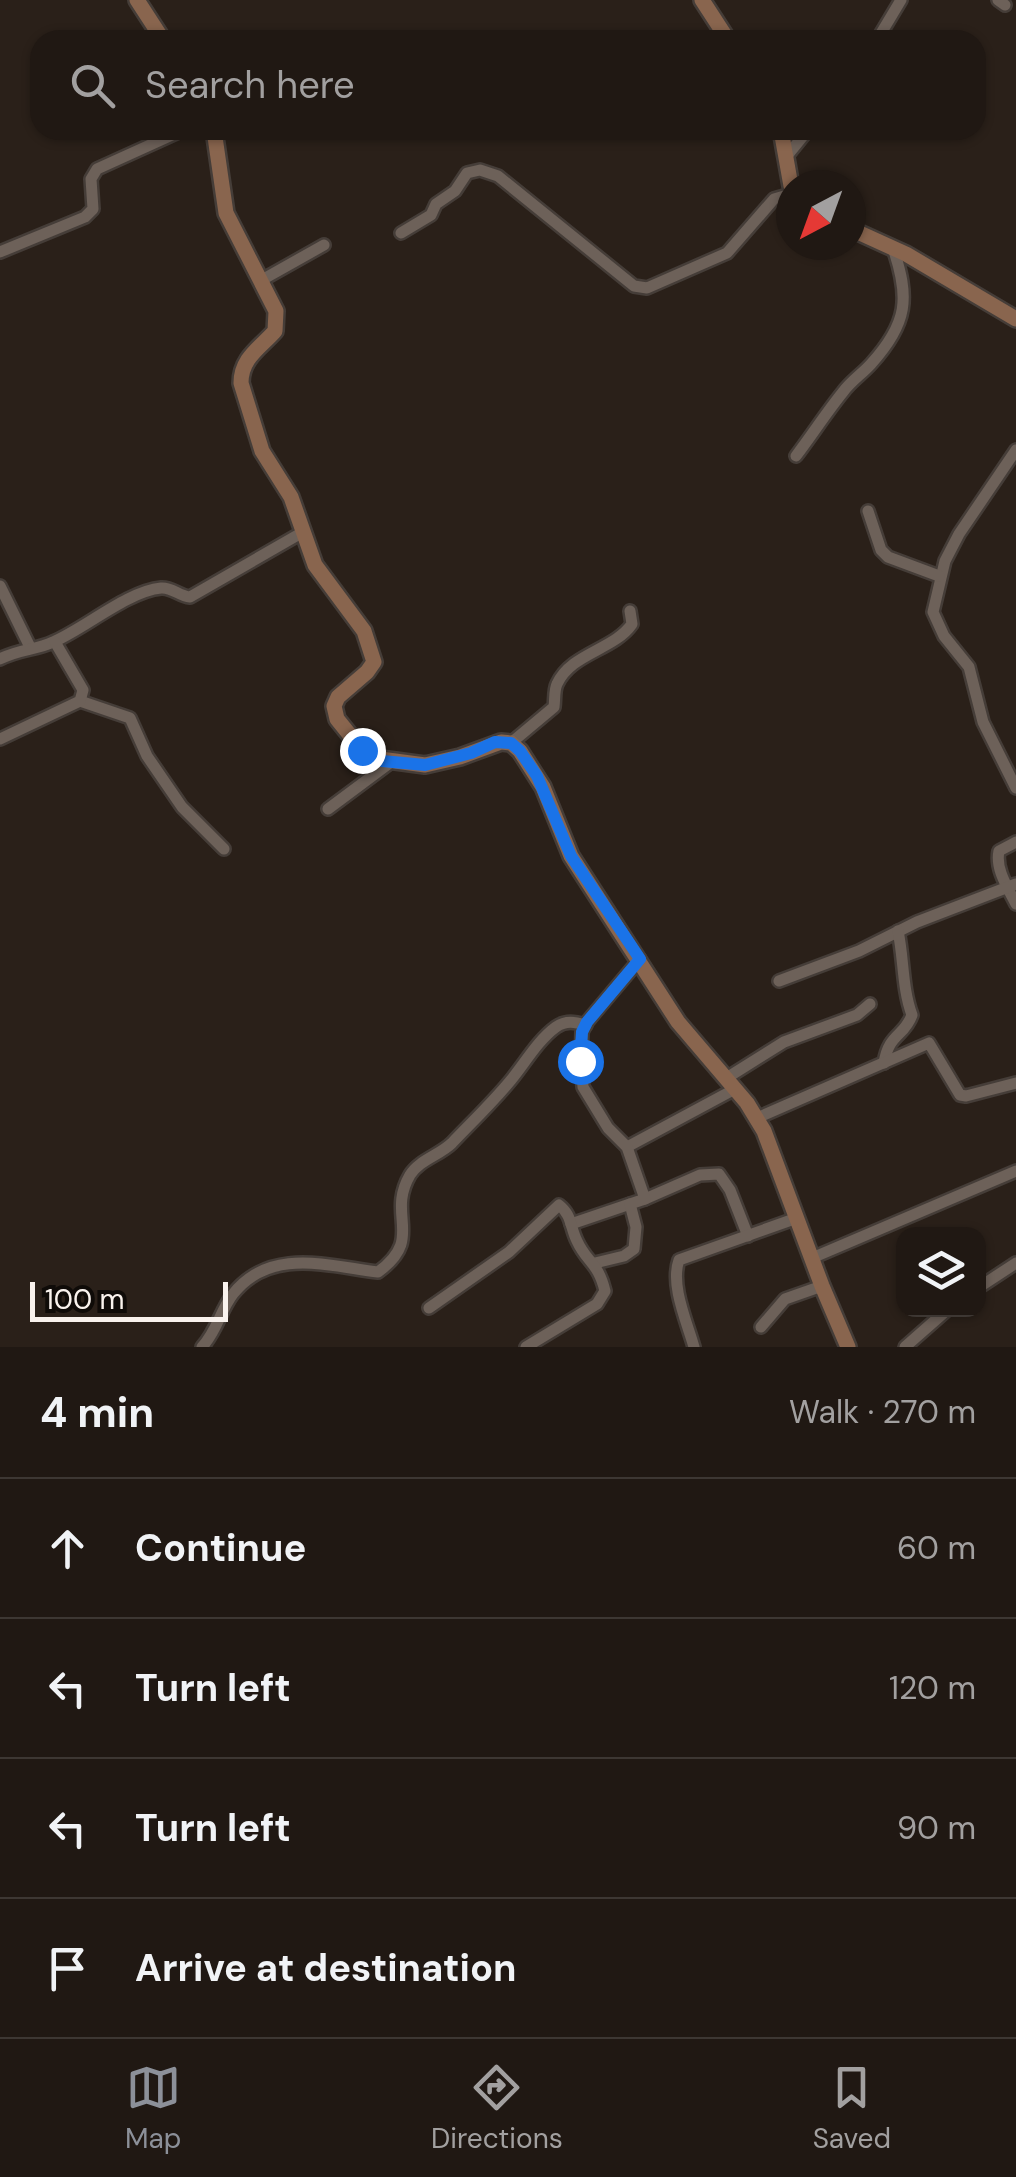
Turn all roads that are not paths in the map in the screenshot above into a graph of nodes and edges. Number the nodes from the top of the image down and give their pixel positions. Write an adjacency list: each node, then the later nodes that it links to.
1 (137, 0): 4 (street)
2 (702, 0): 5 (street)
3 (901, 0): 6 (street)
4 (156, 30)
5 (722, 30)
6 (882, 30)
7 (161, 140): 18 (street)
8 (215, 140): 19 (street)
9 (783, 140): 11 (street)
10 (800, 140): 11 (street)
11 (786, 157): 12 (street)
12 (788, 170)
13 (776, 198): 14 (street)
14 (401, 233)
15 (866, 236): 17 (street)
16 (324, 245): 19 (street)
17 (893, 248): 20 (street); 21 (street)
18 (0, 252)
19 (260, 281): 24 (street)
20 (1016, 319)
21 (796, 456)
22 (1014, 459): 25 (street)
23 (868, 511): 25 (street)
24 (304, 532): 28 (street); 34 (street)
25 (939, 576): 35 (street)
26 (0, 586): 29 (street)
27 (630, 611): 33 (street)
28 (54, 642): 29 (street); 31 (street)
29 (30, 647): 30 (street)
30 (0, 659)
31 (80, 701): 32 (street); 38 (street)
32 (0, 739)
33 (511, 743): 34 (street); 42 (street)
34 (391, 762): 36 (street)
35 (1016, 788)
36 (328, 809)
37 (1016, 842): 39 (street)
38 (224, 848)
39 (1012, 886): 40 (street); 41 (street)
40 (1016, 904)
41 (898, 931): 43 (street); 46 (street)
42 (640, 959): 45 (street); 48 (street)
43 (779, 981)
44 (870, 1004): 48 (street)
45 (586, 1024): 50 (street); 65 (street)
46 (884, 1063): 47 (street); 49 (street)
47 (1016, 1083)
48 (730, 1084): 49 (street); 50 (street)
49 (757, 1118): 54 (street)
50 (627, 1146): 52 (street)
51 (1016, 1171): 57 (street)
52 (645, 1200): 53 (street); 56 (street)
53 (630, 1204): 55 (street); 58 (street)
54 (797, 1218): 56 (street); 57 (street)
55 (571, 1224): 58 (street); 62 (street)
56 (748, 1236): 67 (street)
57 (812, 1258): 61 (street)
58 (595, 1262): 66 (street)
59 (1016, 1263): 60 (street)
60 (986, 1283)
61 (822, 1286): 64 (street); 68 (street)
62 (429, 1308)
63 (939, 1317): 69 (street)
64 (761, 1326)
65 (202, 1347)
66 (526, 1347)
67 (694, 1347)
68 (848, 1347)
69 (905, 1347)

